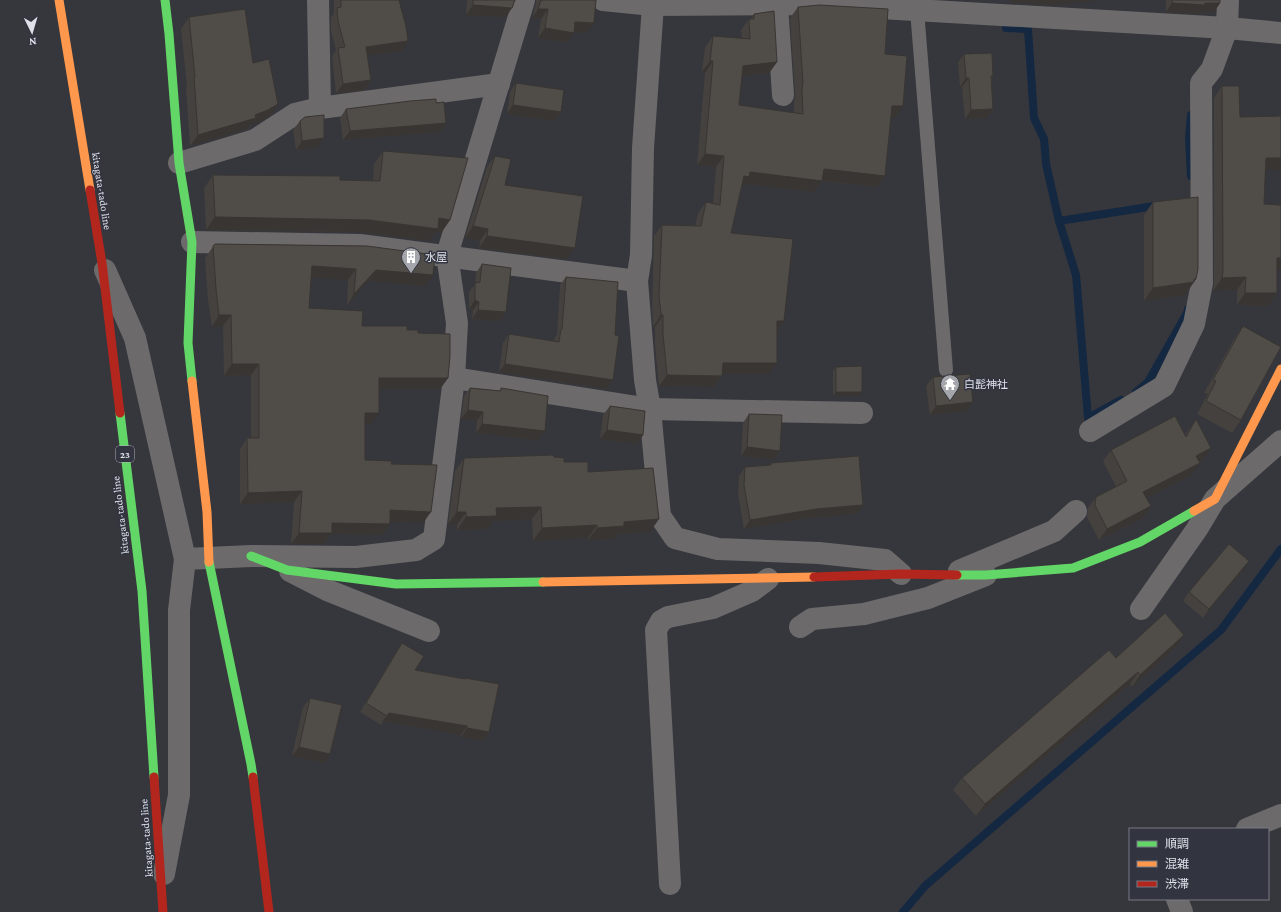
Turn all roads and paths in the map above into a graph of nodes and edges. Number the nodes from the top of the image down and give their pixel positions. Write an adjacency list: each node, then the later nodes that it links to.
1 (59, 0): 20 (street, kitagata-tado line / 23)
2 (165, 0): 17 (street)
3 (318, 0): 16 (street)
4 (524, 0): 14 (street)
5 (603, 0): 10 (street)
6 (1228, 0): 12 (street)
7 (811, 2): 9 (street); 11 (street)
8 (676, 3): 9 (street); 10 (street)
9 (777, 4): 15 (street)
10 (653, 5): 21 (street)
11 (917, 10): 12 (street); 23 (lane)
12 (1227, 28): 13 (street); 27 (street)
13 (1281, 33)
14 (499, 84): 16 (street); 19 (street)
15 (783, 95)
16 (320, 108): 17 (street)
17 (179, 163): 18 (street)
18 (192, 242): 19 (street); 32 (street)
19 (447, 255): 21 (street); 24 (street)
20 (102, 264): 33 (street); 45 (street, kitagata-tado line / 23)
21 (637, 280): 25 (street)
22 (1281, 369): 29 (street)
23 (946, 370)
24 (454, 378): 25 (street); 31 (street)
25 (650, 409): 26 (street); 35 (street)
26 (862, 413)
27 (1090, 431)
28 (1281, 441): 29 (street)
29 (1214, 499): 37 (street); 39 (street)
30 (1076, 511): 36 (street)
31 (252, 556): 32 (street); 34 (street)
32 (208, 558): 33 (street); 48 (street)
33 (186, 559): 45 (street)
34 (287, 570): 38 (street); 41 (street)
35 (901, 574): 36 (street); 38 (street)
36 (950, 575): 37 (street)
37 (986, 575): 40 (street)
38 (768, 579): 44 (street)
39 (1141, 609)
40 (800, 627)
41 (429, 631)
42 (1281, 815): 43 (street)
43 (1250, 828)
44 (670, 884)
45 (161, 888): 47 (street, kitagata-tado line / 23)
46 (1177, 900): 49 (street)
47 (163, 912)
48 (269, 912)
49 (1182, 912)

